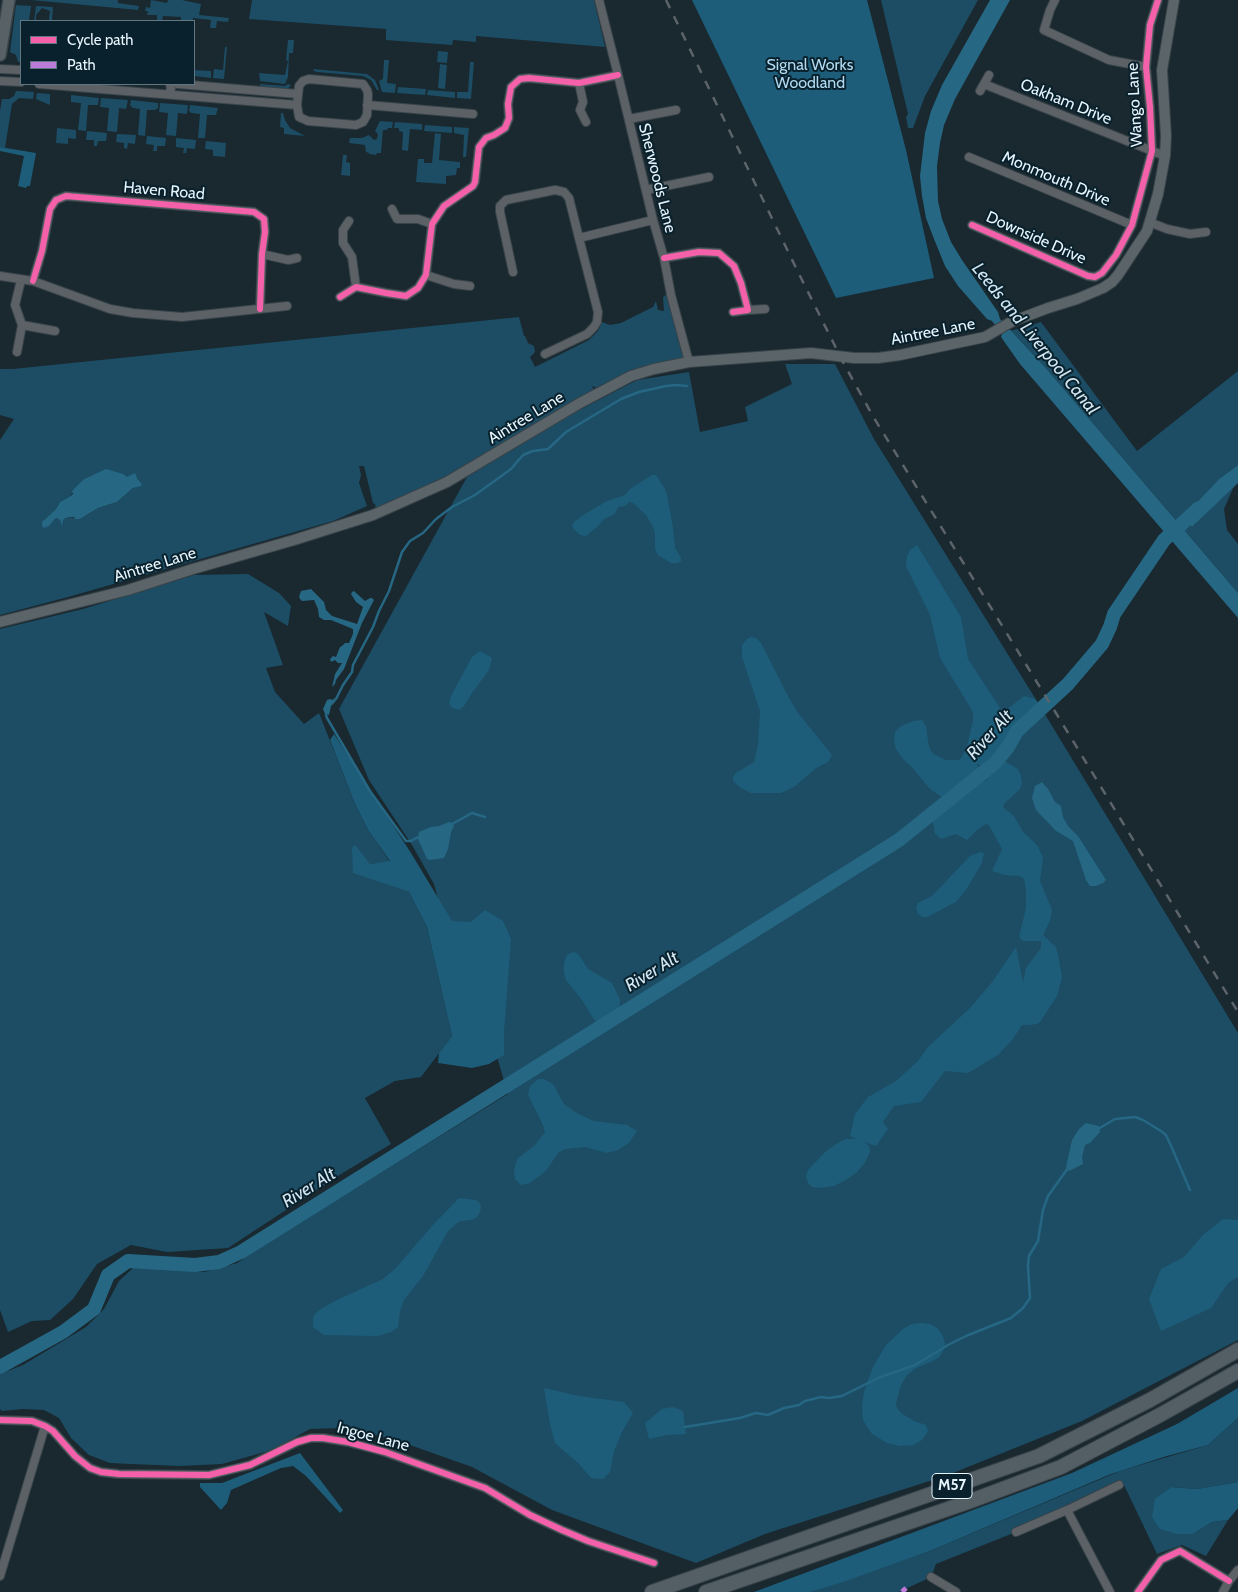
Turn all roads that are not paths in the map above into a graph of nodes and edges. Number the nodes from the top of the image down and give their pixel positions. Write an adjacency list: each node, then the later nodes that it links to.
1 (9, 0): 6 (main road)
2 (599, 0): 10 (street, Sherwoods Lane)
3 (1055, 0): 7 (street)
4 (1158, 0): 7 (street, Wango Lane)
5 (1174, 0): 34 (main road, Wango Lane)
6 (0, 55)
7 (1146, 67): 33 (street, Wango Lane)
8 (0, 68): 9 (street)
9 (20, 70)
10 (618, 75): 14 (street); 31 (street, Sherwoods Lane)
11 (989, 75): 33 (street, Oakham Drive)
12 (0, 81): 13 (street)
13 (20, 82)
14 (579, 82): 32 (street); 42 (street)
15 (79, 85): 20 (street)
16 (147, 85): 22 (street)
17 (170, 85): 23 (street)
18 (191, 85): 19 (street)
19 (204, 86): 21 (street); 25 (street)
20 (113, 87): 22 (street)
21 (239, 89): 24 (street); 26 (street)
22 (147, 92): 23 (street)
23 (169, 94): 25 (street)
24 (298, 94): 27 (street); 28 (street)
25 (203, 97): 26 (street)
26 (238, 100): 28 (street)
27 (367, 105): 28 (street); 30 (street)
28 (297, 106)
29 (676, 110): 31 (street)
30 (473, 114)
31 (629, 120): 37 (street, Sherwoods Lane)
32 (586, 122)
33 (1152, 151): 34 (street, Oakham Drive); 44 (street, Wango Lane)
34 (1165, 156): 41 (main road, Wango Lane)
35 (970, 158): 44 (street, Monmouth Drive)
36 (709, 177): 37 (street)
37 (646, 190): 39 (street, Sherwoods Lane)
38 (392, 209): 42 (street)
39 (653, 220): 46 (street); 49 (street, Sherwoods Lane)
40 (348, 221): 57 (street)
41 (1149, 222): 45 (street); 59 (main road, Wango Lane)
42 (432, 224): 51 (street)
43 (972, 225): 53 (street, Downside Drive)
44 (1132, 225): 53 (street, Wango Lane)
45 (1206, 232)
46 (579, 238): 50 (street); 68 (street)
47 (262, 254): 48 (street); 55 (street, Haven Road); 61 (street, Haven Road)
48 (297, 258)
49 (664, 258): 63 (street); 69 (street, Sherwoods Lane)
50 (513, 272)
51 (426, 275): 56 (street); 57 (street)
52 (0, 276): 54 (street)
53 (1088, 276)
54 (21, 280): 55 (street); 65 (street)
55 (33, 281): 61 (street)
56 (470, 286)
57 (356, 287): 58 (street)
58 (340, 297)
59 (1077, 299): 69 (main road, Aintree Lane)
60 (287, 306): 61 (street)
61 (260, 309)
62 (765, 309): 63 (street)
63 (748, 310): 64 (street)
64 (733, 312)
65 (22, 325): 66 (street); 67 (street)
66 (55, 331)
67 (18, 352)
68 (545, 354)
69 (689, 362): 70 (main road, Aintree Lane)
70 (0, 622)
71 (1238, 1350): 83 (highway, M57)
72 (1238, 1371): 84 (highway, M57)
73 (0, 1420): 74 (street, Ingoe Lane)
74 (45, 1426): 78 (street, Ingoe Lane); 80 (street)
75 (1119, 1485): 76 (street)
76 (1067, 1510): 77 (street); 86 (street)
77 (1016, 1532)
78 (654, 1563)
79 (1238, 1570): 82 (street)
80 (0, 1576)
81 (931, 1576): 85 (street)
82 (1229, 1581): 87 (street); 88 (street)
83 (652, 1592)
84 (706, 1592)
85 (956, 1592)
86 (1110, 1592)
87 (1138, 1592)
88 (1223, 1592)

